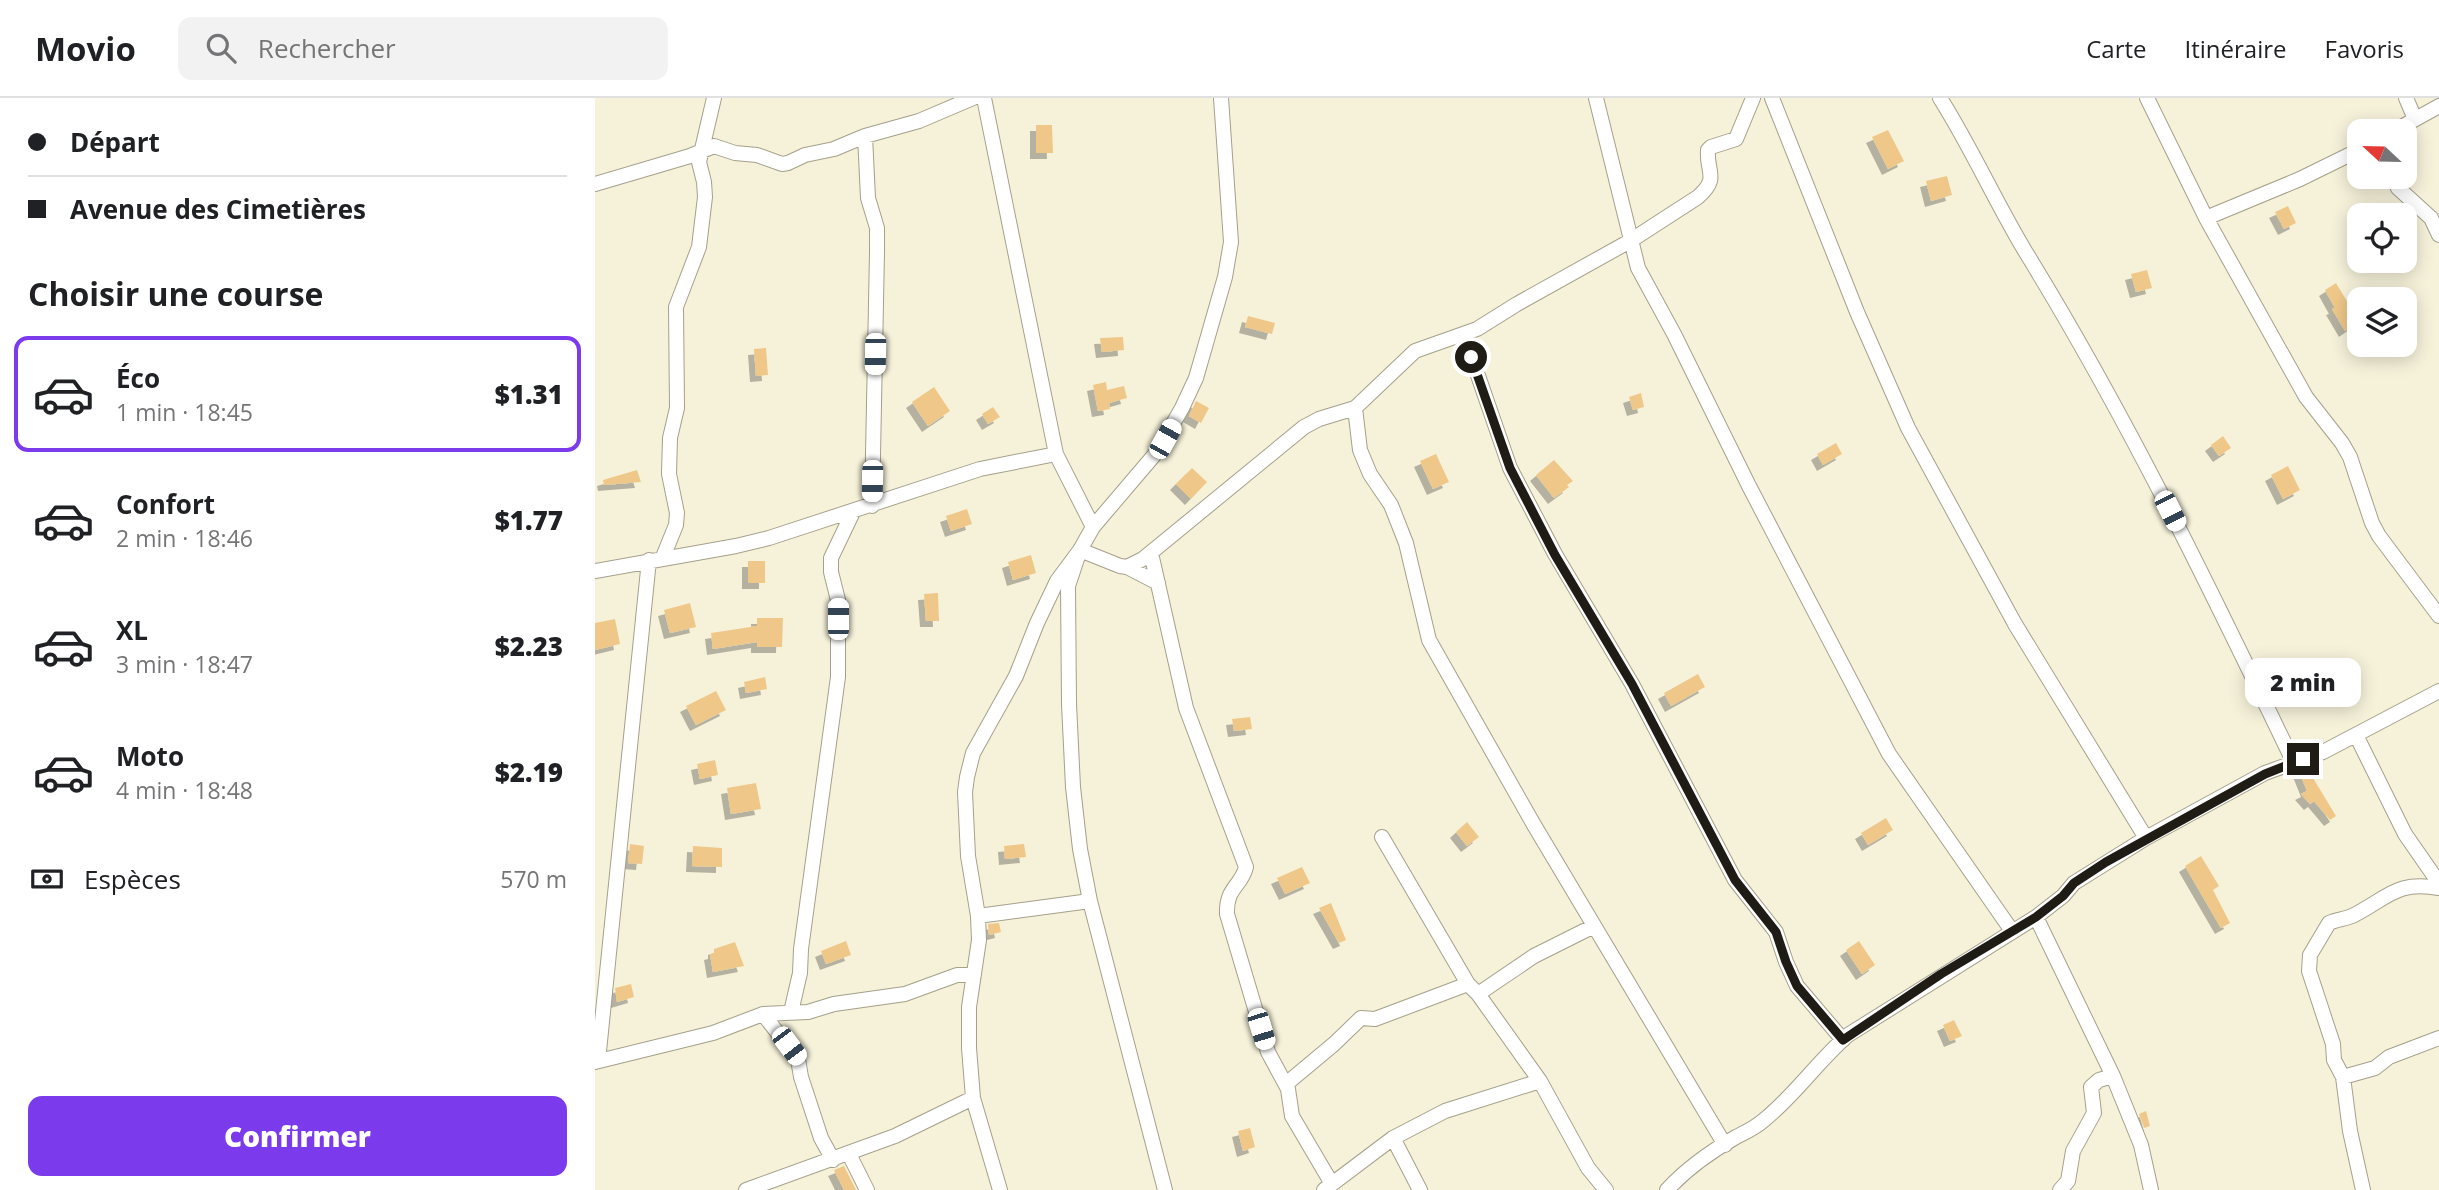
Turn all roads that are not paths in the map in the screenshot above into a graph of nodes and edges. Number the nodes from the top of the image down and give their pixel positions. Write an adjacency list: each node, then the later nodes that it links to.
1 (714, 98): 14 (street)
2 (973, 98): 13 (street)
3 (985, 98): 23 (street)
4 (1221, 98): 26 (street)
5 (1596, 98): 20 (street)
6 (1753, 98): 20 (street)
7 (1772, 98): 38 (street)
8 (1940, 98): 36 (street)
9 (2147, 98): 18 (street)
10 (2406, 98): 12 (street)
11 (2439, 106): 12 (street)
12 (2415, 119)
13 (865, 136): 14 (street); 24 (street)
14 (701, 151): 16 (street); 29 (street)
15 (2347, 156): 18 (street)
16 (595, 184)
17 (2400, 189): 19 (street)
18 (2206, 218): 33 (street)
19 (2439, 235)
20 (1630, 241): 21 (street); 44 (street)
21 (1464, 335): 22 (street); 50 (street)
22 (1355, 408): 28 (street); 43 (street)
23 (1056, 454): 24 (street); 26 (street)
24 (872, 506): 25 (street)
25 (853, 512): 29 (street); 47 (street)
26 (1093, 527): 27 (street)
27 (1080, 550): 30 (street); 40 (street); 41 (street)
28 (1151, 553): 30 (street); 32 (street)
29 (656, 559): 31 (street); 51 (street)
30 (1127, 566): 32 (street)
31 (595, 571)
32 (1158, 583): 55 (street)
33 (2439, 616)
34 (2439, 691): 35 (street)
35 (2356, 735): 36 (street); 39 (street)
36 (2293, 761): 38 (street)
37 (1382, 837): 46 (street)
38 (2146, 838): 42 (street)
39 (2439, 886): 53 (street)
40 (1090, 901): 41 (street); 65 (street)
41 (978, 916): 45 (street)
42 (2036, 917): 44 (street); 52 (street)
43 (1594, 926): 46 (street); 58 (street)
44 (2012, 932): 50 (street)
45 (974, 975): 47 (street); 56 (street)
46 (1473, 989): 54 (street); 55 (street)
47 (791, 1012): 48 (street)
48 (763, 1014): 51 (street); 60 (street)
49 (2439, 1038): 53 (street)
50 (1843, 1040): 58 (street)
51 (597, 1061)
52 (2113, 1076): 69 (street); 70 (street)
53 (2343, 1077): 71 (street)
54 (1540, 1081): 57 (street); 67 (street)
55 (1286, 1084): 61 (street)
56 (973, 1098): 59 (street); 64 (street)
57 (1393, 1138): 61 (street); 66 (street)
58 (1725, 1145): 68 (street)
59 (849, 1154): 60 (street); 63 (street)
60 (833, 1160): 62 (street)
61 (1328, 1187)
62 (749, 1190)
63 (867, 1190)
64 (1000, 1190)
65 (1165, 1190)
66 (1420, 1190)
67 (1606, 1190)
68 (1667, 1190)
69 (2060, 1190)
70 (2151, 1190)
71 (2363, 1190)

